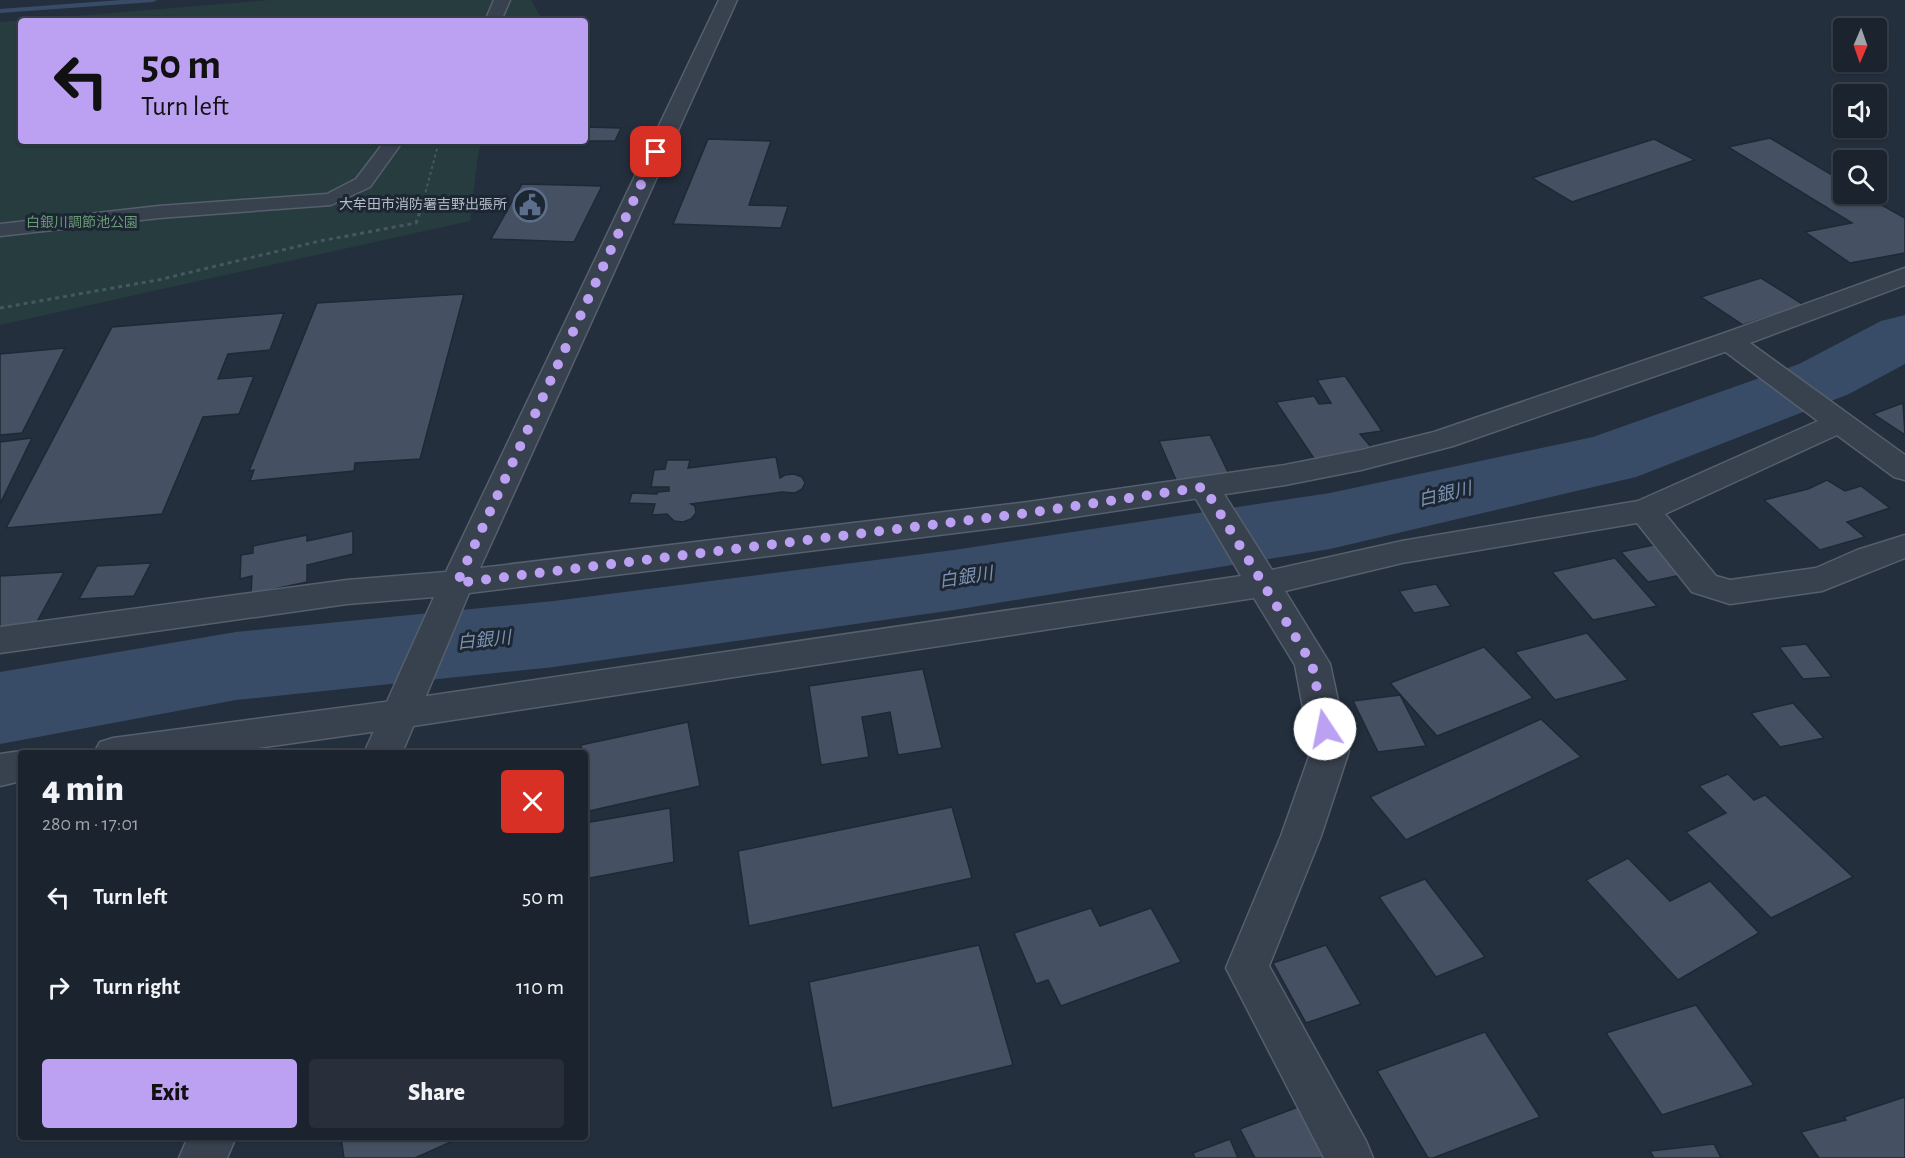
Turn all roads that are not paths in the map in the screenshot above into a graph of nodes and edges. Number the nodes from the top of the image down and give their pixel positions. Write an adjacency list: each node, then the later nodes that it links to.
1 (502, 0): 3 (lane)
2 (728, 0): 14 (street)
3 (494, 18)
4 (392, 144): 5 (lane)
5 (0, 230)
6 (1905, 276): 7 (street)
7 (1729, 340): 8 (street); 10 (street)
8 (1829, 414): 9 (street); 11 (street)
9 (1905, 471)
10 (1208, 494): 13 (street); 14 (street)
11 (1645, 511): 12 (street); 13 (street)
12 (1905, 546)
13 (1260, 578): 16 (street); 23 (street)
14 (454, 592): 15 (street); 16 (street)
15 (0, 640)
16 (405, 702): 17 (street); 18 (street)
17 (130, 750)
18 (384, 750)
19 (18, 767): 20 (street)
20 (0, 770)
21 (212, 1140): 22 (street)
22 (203, 1158)
23 (1349, 1158)

